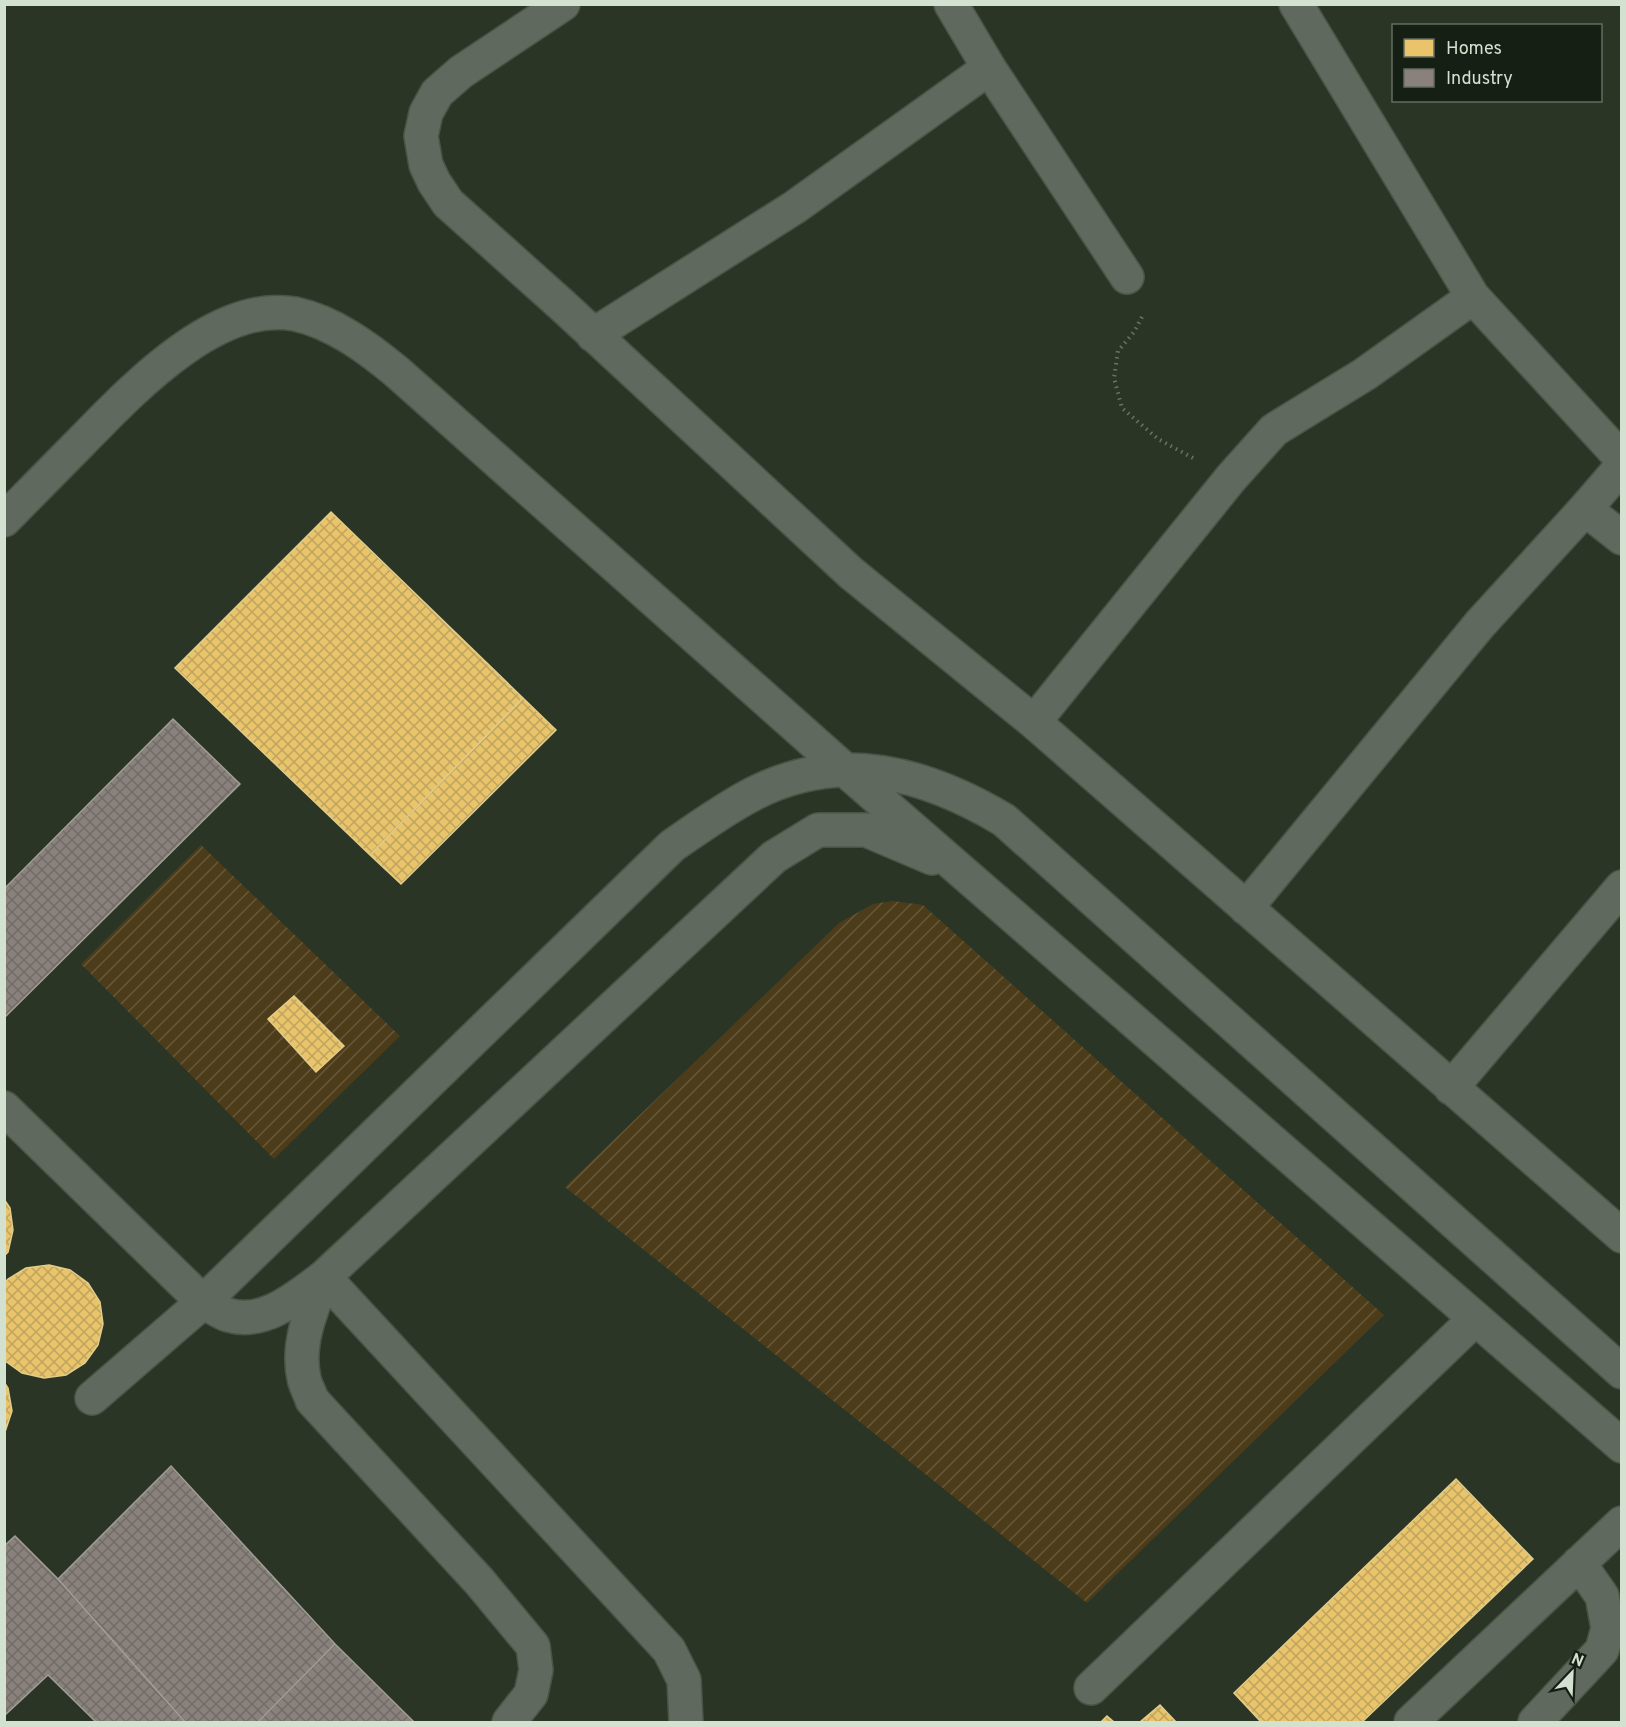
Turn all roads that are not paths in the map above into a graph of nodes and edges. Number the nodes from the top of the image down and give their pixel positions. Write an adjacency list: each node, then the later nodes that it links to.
1 (563, 4): 7 (street)
2 (951, 4): 4 (street)
3 (1296, 4): 6 (street)
4 (989, 68): 5 (street); 7 (street)
5 (1127, 277)
6 (1473, 297): 8 (street); 13 (street)
7 (593, 335): 13 (street)
8 (1622, 459)
9 (1622, 466): 10 (street)
10 (1585, 509): 12 (street); 17 (street)
11 (4, 520): 14 (street)
12 (1622, 538)
13 (1034, 722): 17 (street)
14 (844, 769): 15 (street); 22 (street); 24 (street)
15 (969, 877): 21 (street); 23 (street)
16 (1622, 887): 18 (street)
17 (1246, 908): 18 (street)
18 (1451, 1088): 20 (street)
19 (4, 1108): 22 (street)
20 (1622, 1236)
21 (324, 1277): 22 (street); 30 (street); 31 (street)
22 (203, 1302): 25 (street)
23 (1475, 1319): 26 (street); 29 (street)
24 (1622, 1372)
25 (92, 1398)
26 (1622, 1446)
27 (1622, 1523): 28 (street)
28 (1579, 1563): 32 (street); 33 (street)
29 (1091, 1688)
30 (509, 1722)
31 (686, 1722)
32 (1411, 1722)
33 (1535, 1722)

